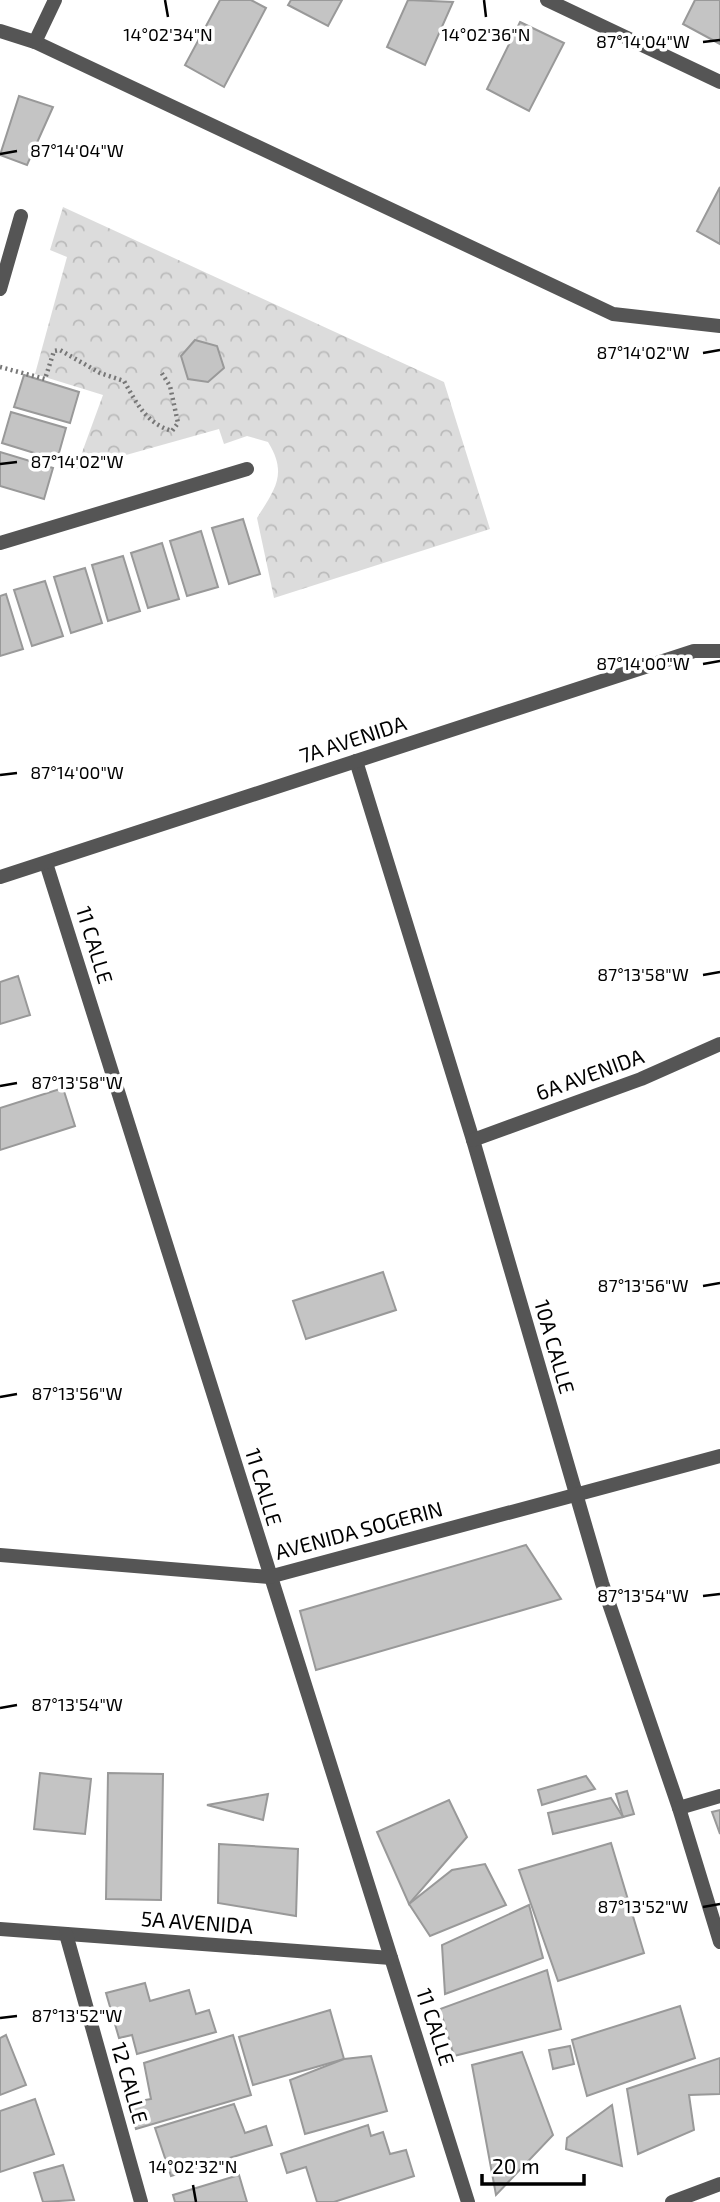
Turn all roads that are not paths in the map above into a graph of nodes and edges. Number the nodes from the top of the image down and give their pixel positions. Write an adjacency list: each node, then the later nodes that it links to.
1 (55, 0): 4 (street)
2 (547, 0): 5 (street)
3 (0, 31): 4 (street)
4 (34, 42): 8 (street)
5 (720, 82)
6 (21, 216): 7 (street)
7 (0, 289)
8 (720, 326)
9 (247, 469): 10 (street)
10 (0, 543)
11 (720, 651): 12 (street, 7A AVENIDA)
12 (356, 761): 13 (street, 7A AVENIDA); 16 (street, 10A CALLE)
13 (46, 863): 14 (street, 7A AVENIDA); 20 (street, 11 CALLE)
14 (0, 877)
15 (720, 1044): 16 (street, 6A AVENIDA)
16 (472, 1140): 18 (street, 10A CALLE)
17 (720, 1456): 18 (street, AVENIDA SOGERIN)
18 (576, 1494): 20 (street, AVENIDA SOGERIN); 22 (street, 10A CALLE)
19 (0, 1556): 20 (street, AVENIDA SOGERIN)
20 (269, 1577): 26 (street, 11 CALLE)
21 (720, 1796): 22 (street)
22 (679, 1808): 25 (street, 10A CALLE)
23 (0, 1929): 24 (street, 5A AVENIDA)
24 (66, 1934): 26 (street, 5A AVENIDA); 28 (street, 12 CALLE)
25 (720, 1942)
26 (391, 1958): 29 (street, 11 CALLE)
27 (720, 2183): 30 (street)
28 (141, 2202)
29 (468, 2202)
30 (672, 2202)

